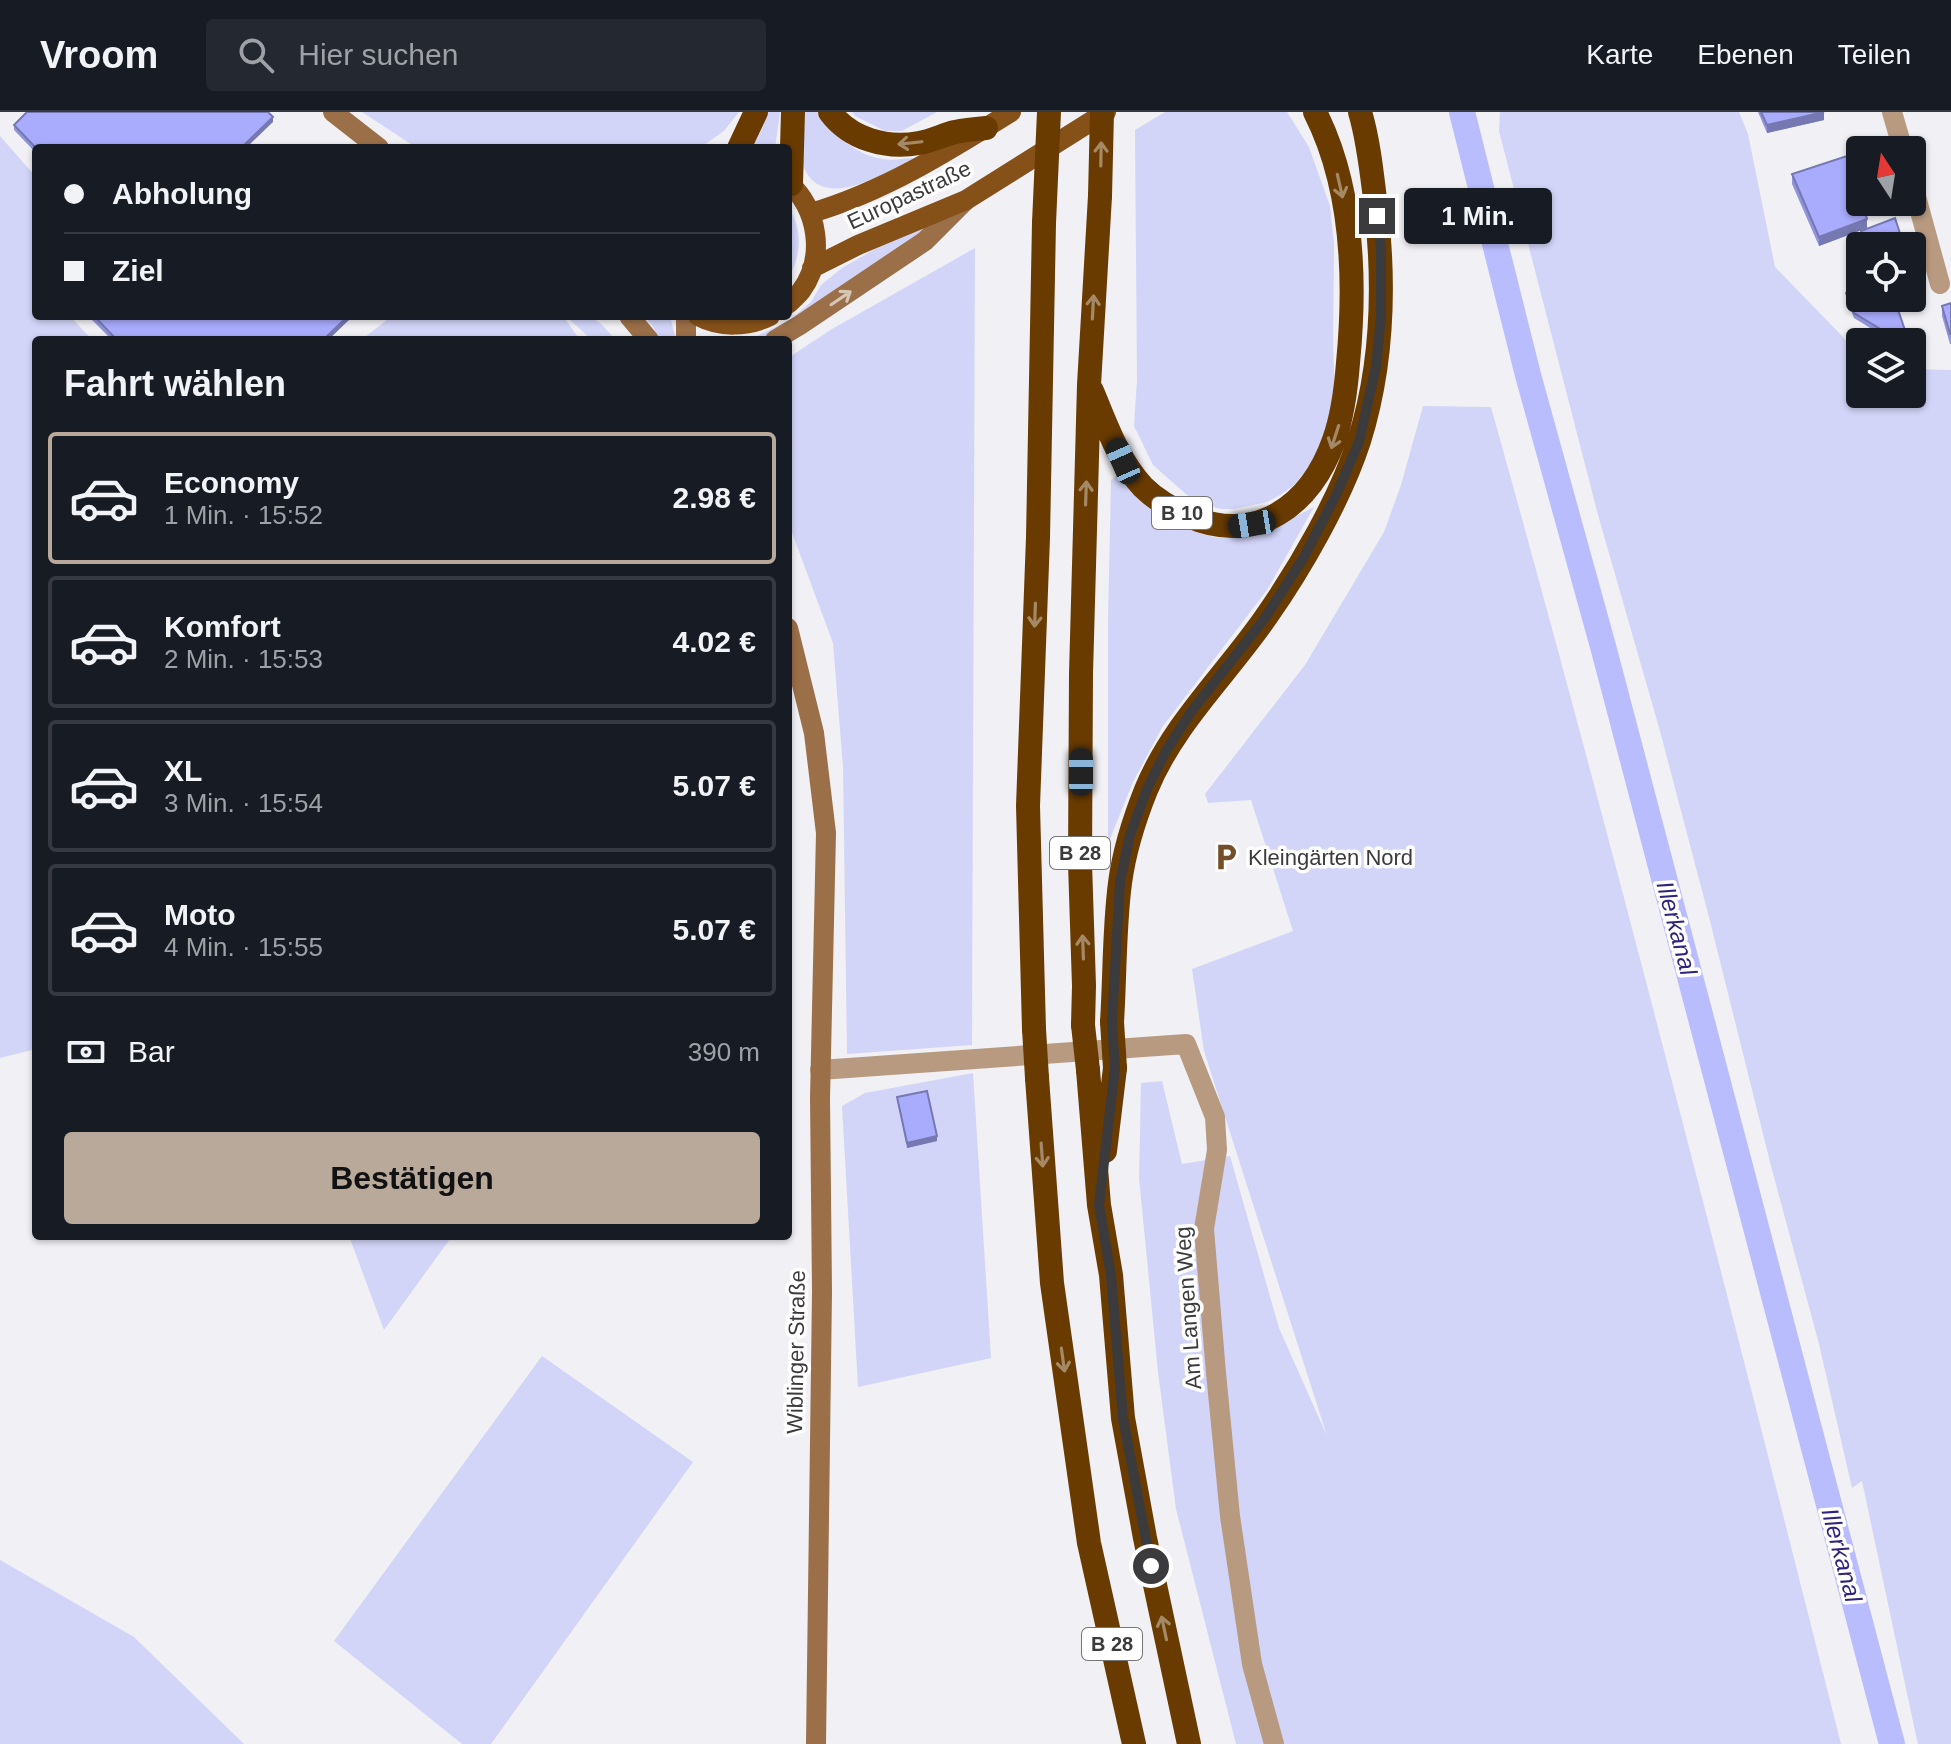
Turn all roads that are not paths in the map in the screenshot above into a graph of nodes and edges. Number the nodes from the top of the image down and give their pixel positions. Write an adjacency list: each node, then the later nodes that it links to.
1 (333, 112): 13 (main road)
2 (756, 112): 14 (highway)
3 (793, 112): 15 (highway)
4 (830, 112): 11 (highway, one-way to 4)
5 (1011, 112): 11 (main road, Europastraße)
6 (1049, 112): 35 (highway, B 28, one-way to 35, bridge)
7 (1104, 112): 17 (main road, Europastraße / B 10); 30 (highway, B 10, one-way to 7, bridge)
8 (1315, 112): 30 (highway, B 10, one-way to 30)
9 (1360, 112): 33 (highway, bridge)
10 (1892, 112): 12 (street)
11 (986, 128): 18 (main road, Europastraße)
12 (1899, 136)
13 (374, 144)
14 (741, 144)
15 (791, 144)
16 (792, 186): 18 (main road)
17 (966, 200): 20 (main road, Europastraße / B 10); 29 (main road, one-way to 17)
18 (811, 213): 20 (main road)
19 (1921, 216): 21 (street)
20 (812, 268): 22 (main road)
21 (1940, 284)
22 (792, 300)
23 (632, 320): 27 (main road)
24 (710, 320): 26 (main road)
25 (757, 320): 26 (main road)
26 (744, 324): 28 (main road)
27 (646, 336)
28 (732, 336)
29 (782, 336)
30 (1089, 385): 33 (highway, B 28, one-way to 30, bridge)
31 (792, 644): 32 (main road, Wiblinger Straße)
32 (820, 1070): 34 (main road, Wiblinger Straße); 37 (street, Am Langen Weg)
33 (1099, 1205): 36 (highway, B 28, one-way to 33)
34 (816, 1744)
35 (1134, 1744)
36 (1189, 1744)
37 (1274, 1744)

